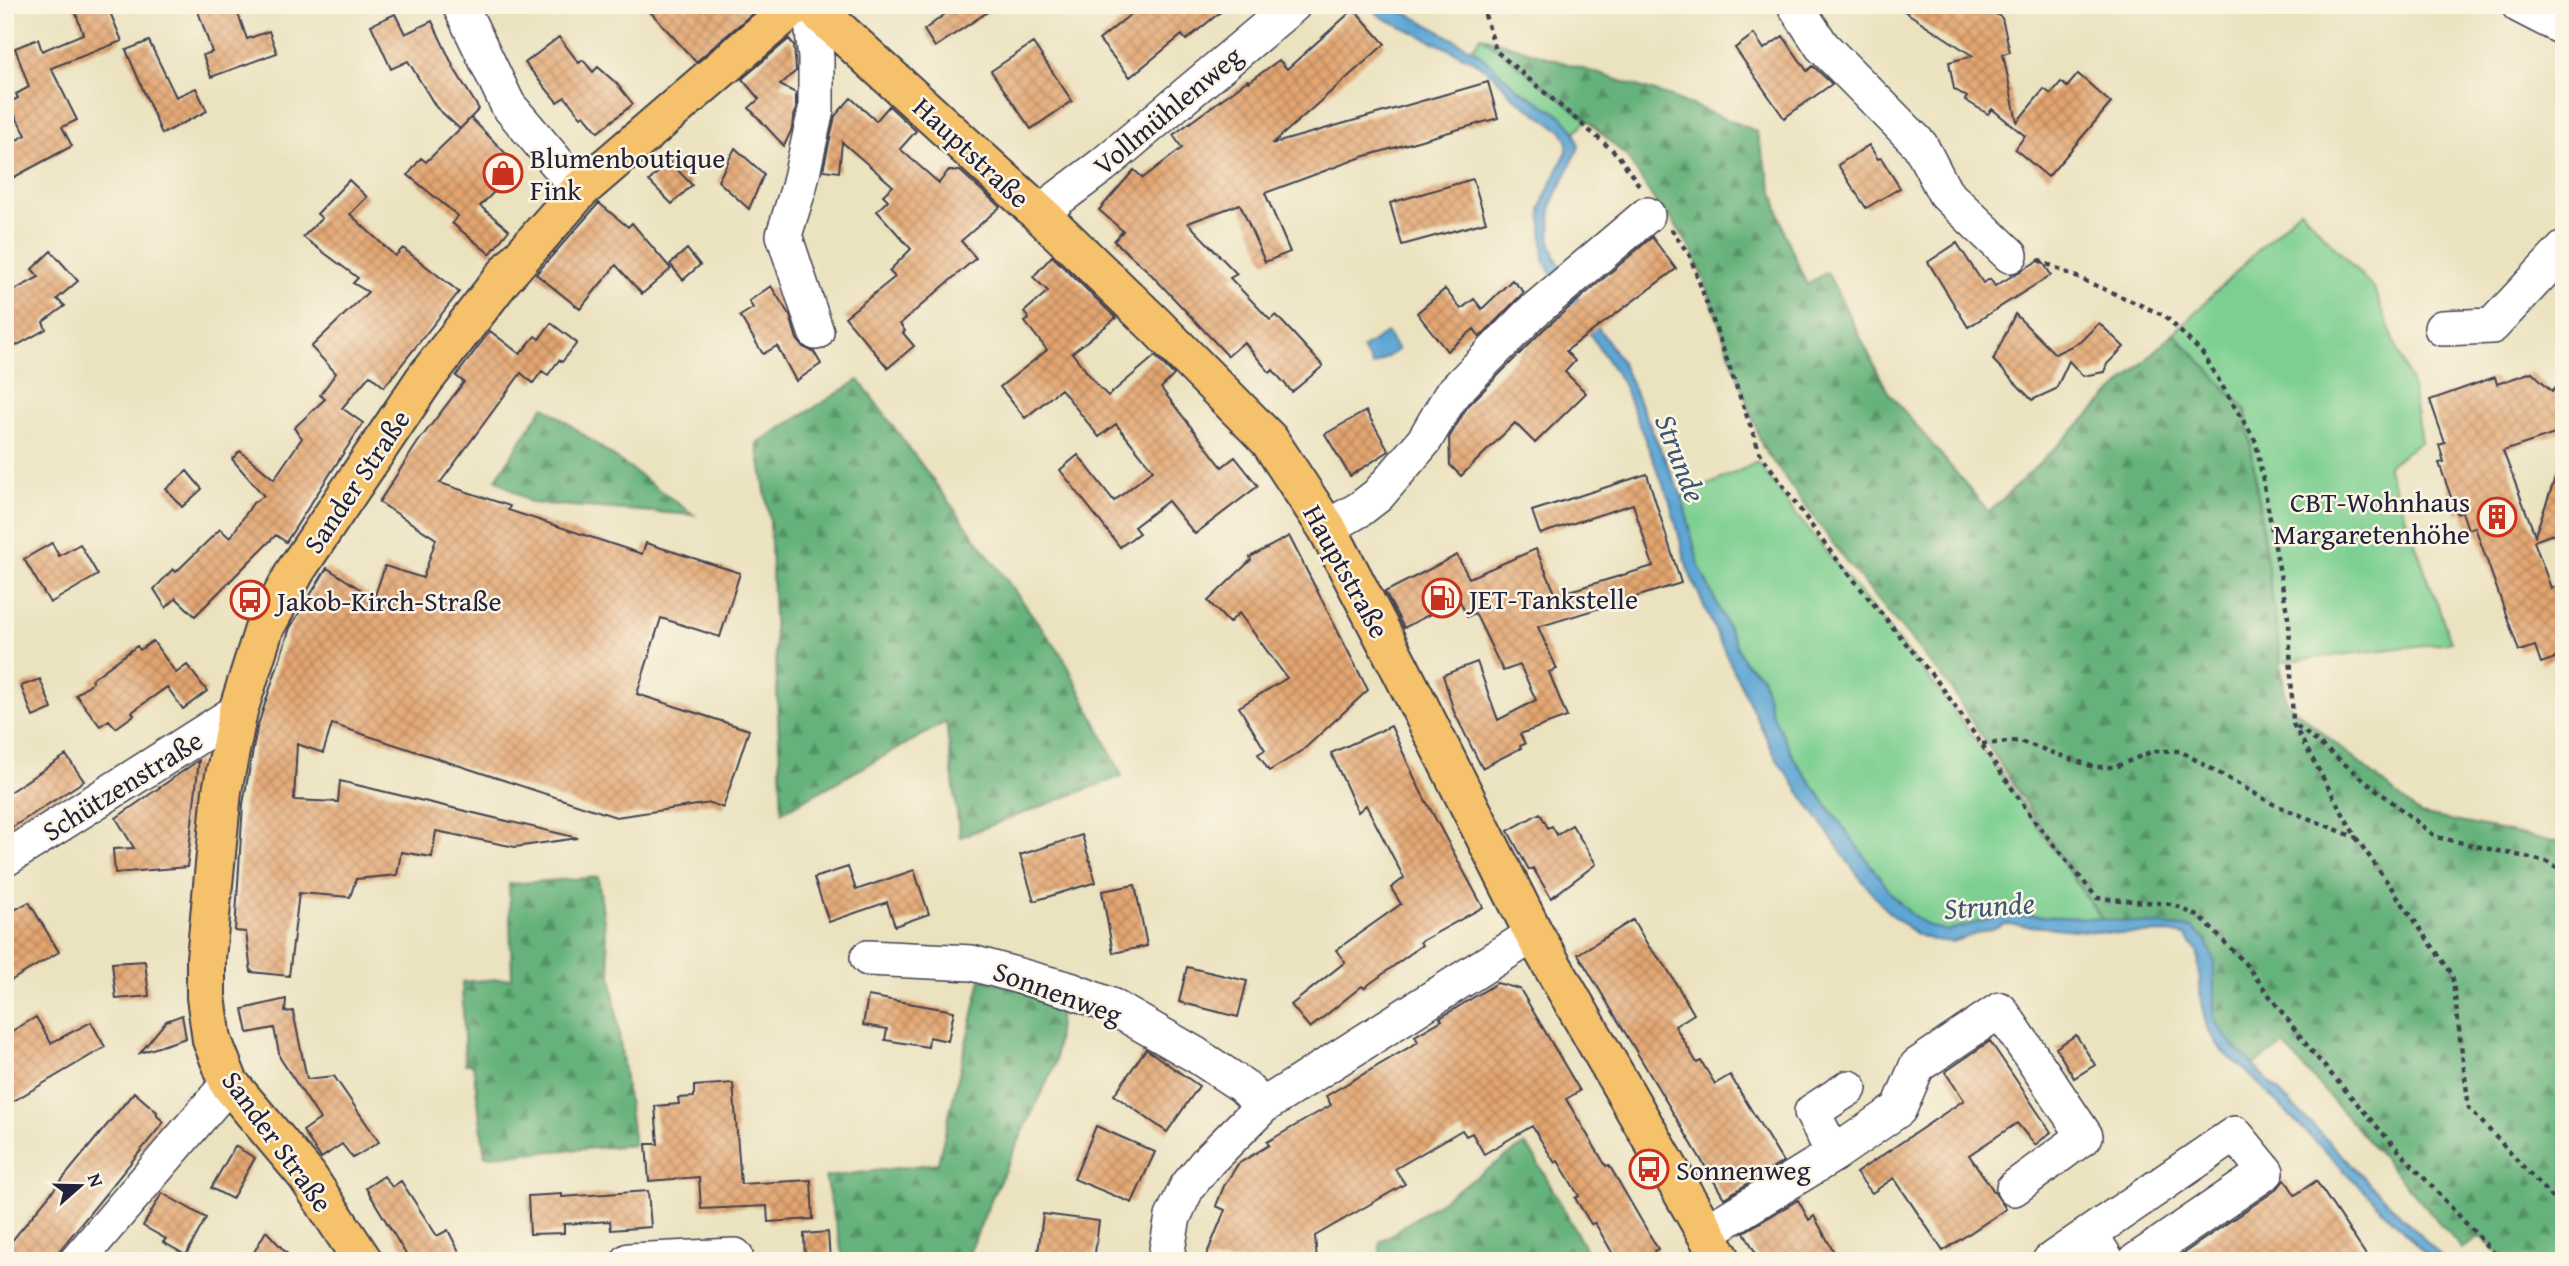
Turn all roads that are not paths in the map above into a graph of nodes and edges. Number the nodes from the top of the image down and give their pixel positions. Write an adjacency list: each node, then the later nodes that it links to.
1 (460, 5): 8 (street)
2 (795, 5): 8 (main road, Sander Straße)
3 (810, 5): 9 (main road, Hauptstraße); 14 (street)
4 (1293, 5): 9 (street, Vollmühlenweg)
5 (1795, 5): 12 (street)
6 (2530, 8): 7 (street)
7 (2564, 28)
8 (580, 190): 16 (main road, Sander Straße)
9 (1039, 213): 15 (main road, Hauptstraße)
10 (1655, 214): 15 (street)
11 (2564, 249): 13 (street)
12 (2010, 255)
13 (2442, 328)
14 (816, 332)
15 (1327, 528): 18 (main road, Hauptstraße)
16 (238, 711): 17 (street, Schützenstraße); 20 (main road, Sander Straße)
17 (5, 859)
18 (1534, 934): 22 (street); 25 (main road, Hauptstraße)
19 (868, 958): 22 (street, Sonnenweg)
20 (229, 1083): 28 (street); 29 (main road, Sander Straße)
21 (1849, 1088): 23 (street)
22 (1263, 1106): 31 (street)
23 (1834, 1154): 24 (street); 25 (street)
24 (2014, 1188)
25 (1713, 1247)
26 (2098, 1247): 32 (street); 33 (street)
27 (735, 1256): 30 (street)
28 (77, 1261)
29 (363, 1261)
30 (629, 1261)
31 (1165, 1261)
32 (2050, 1261)
33 (2136, 1261)

